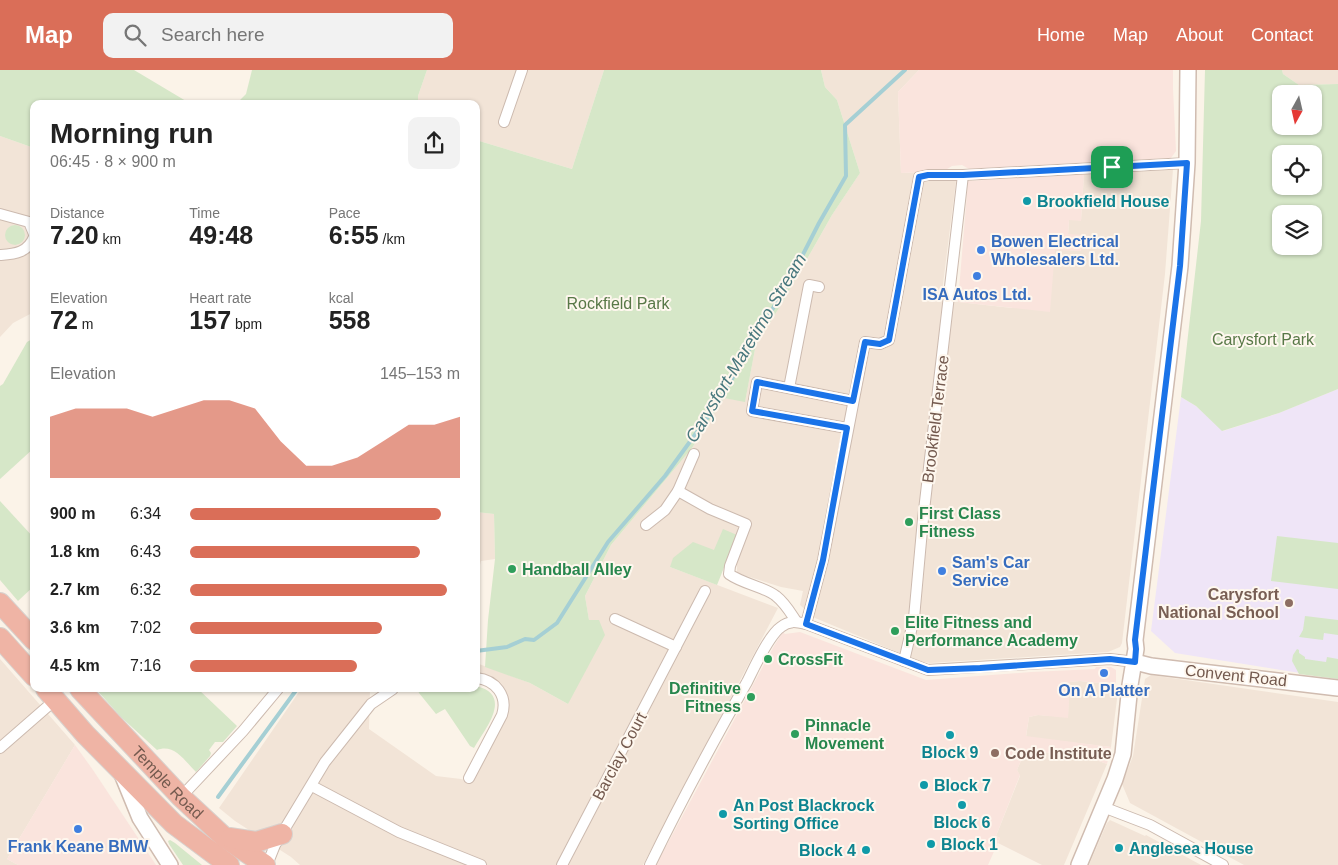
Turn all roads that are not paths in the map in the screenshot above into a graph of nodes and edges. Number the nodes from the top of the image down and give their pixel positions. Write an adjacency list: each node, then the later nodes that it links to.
1 (522, 70): 3 (street)
2 (1188, 70): 4 (main road)
3 (504, 122)
4 (1187, 163): 5 (street); 26 (main road)
5 (963, 175): 12 (street); 25 (street, Brookfield Terrace)
6 (0, 214): 7 (street)
7 (30, 225)
8 (30, 246): 9 (street)
9 (0, 255)
10 (819, 286): 11 (street)
11 (789, 388): 12 (street); 13 (street)
12 (853, 401): 13 (street)
13 (847, 428): 21 (street)
14 (694, 454): 15 (street)
15 (678, 491): 16 (street); 20 (street)
16 (646, 525)
17 (705, 591): 24 (street, Barclay Court)
18 (0, 603): 22 (highway)
19 (615, 619): 24 (street)
20 (796, 621): 21 (street); 47 (street)
21 (806, 624): 25 (street)
22 (30, 636)
23 (0, 638): 27 (highway)
24 (676, 647): 46 (street, Barclay Court)
25 (904, 661): 26 (street)
26 (1135, 662): 29 (main road, Convent Road); 39 (main road)
27 (30, 672)
28 (480, 678): 36 (street)
29 (1338, 688)
30 (83, 692): 38 (highway, Temple Road)
31 (275, 692): 38 (street)
32 (389, 692): 37 (street)
33 (50, 694): 34 (street); 35 (highway, Temple Road)
34 (0, 748)
35 (121, 770): 42 (main road, Temple Road); 43 (highway, Temple Road)
36 (469, 778)
37 (312, 786): 40 (street); 45 (street)
38 (181, 797): 41 (highway, Temple Road)
39 (1103, 807): 48 (main road); 49 (street)
40 (282, 834): 41 (highway); 44 (street)
41 (224, 837): 44 (highway, Temple Road)
42 (167, 861)
43 (229, 865)
44 (266, 865)
45 (481, 865)
46 (562, 865)
47 (650, 865)
48 (1079, 865)
49 (1223, 865)

